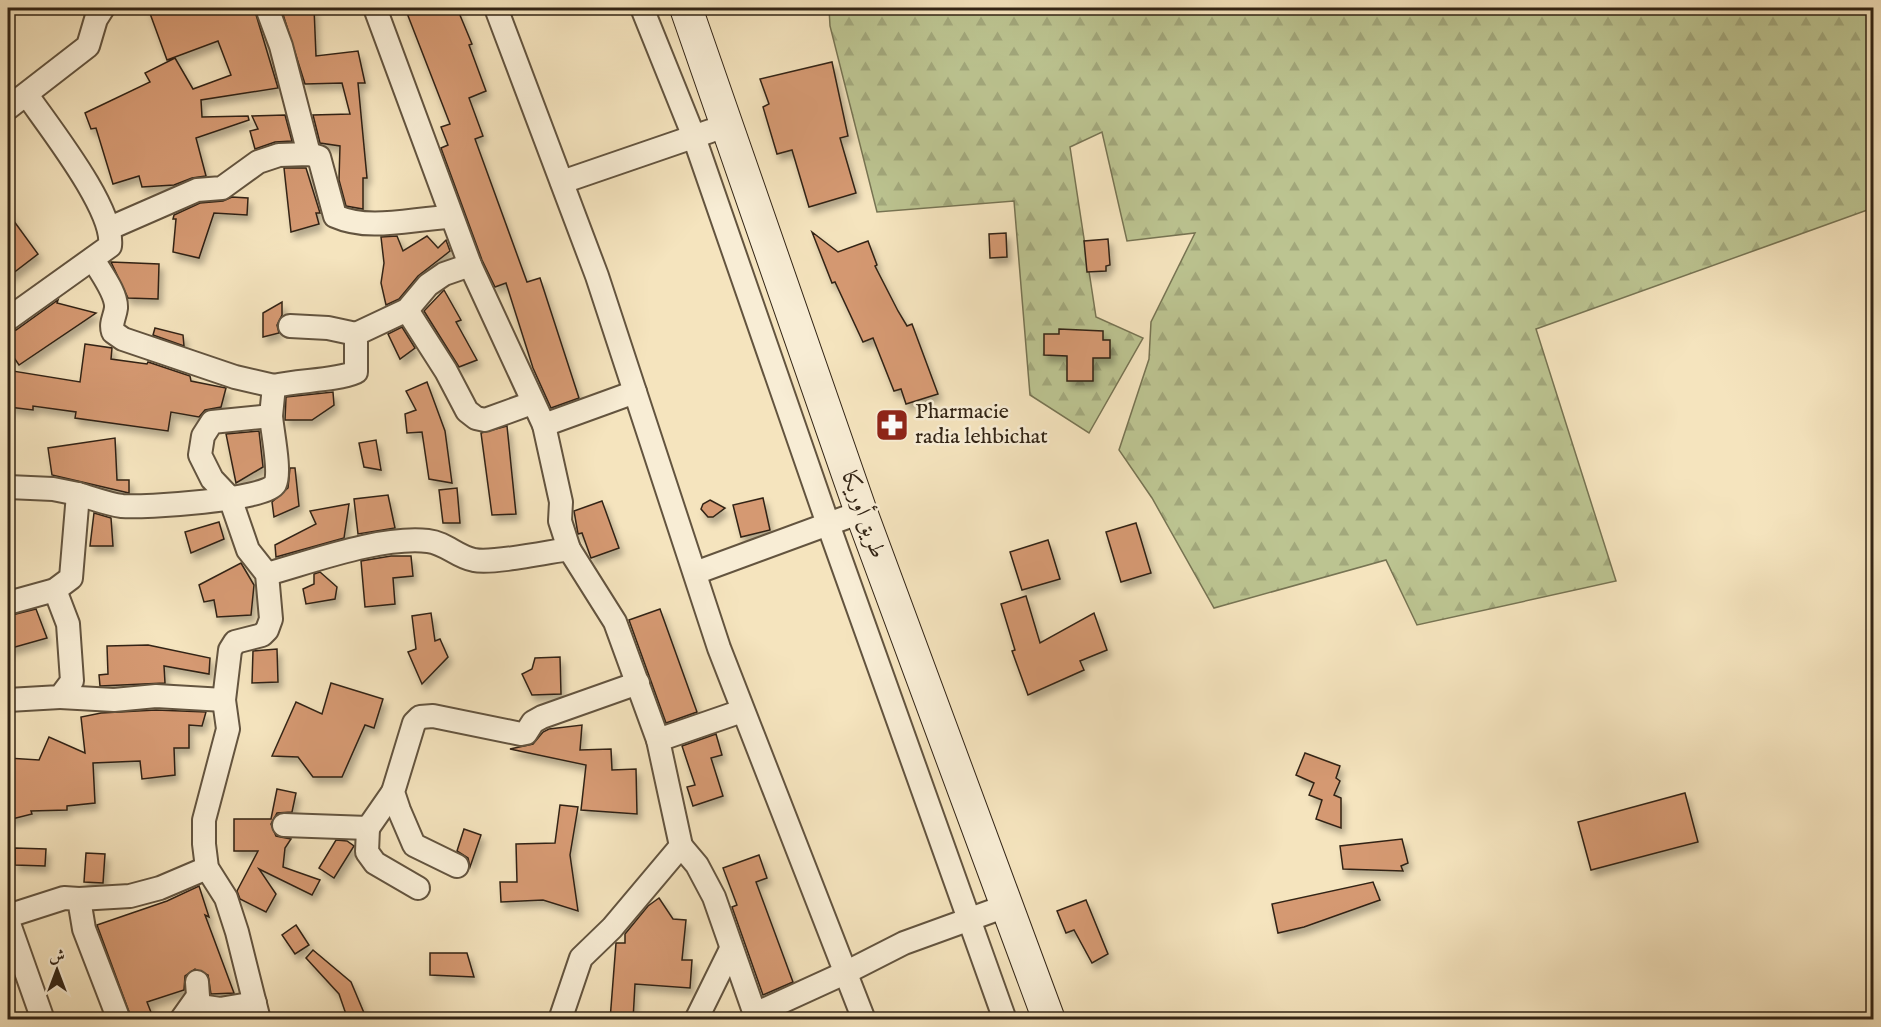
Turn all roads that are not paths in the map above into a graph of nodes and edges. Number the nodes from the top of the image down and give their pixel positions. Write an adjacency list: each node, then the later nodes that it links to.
1 (103, 8): 7 (street)
2 (267, 8): 11 (street)
3 (375, 8): 13 (street)
4 (496, 8): 12 (street)
5 (642, 8): 10 (street)
6 (686, 8): 9 (street, طريق أوريكا)
7 (27, 95): 8 (street); 14 (street)
8 (8, 108)
9 (725, 126): 10 (street); 29 (street, طريق أوريكا)
10 (694, 136): 12 (street); 30 (street)
11 (309, 154): 13 (street); 14 (street)
12 (562, 182): 22 (street)
13 (450, 217): 16 (street)
14 (110, 228): 15 (street)
15 (93, 259): 18 (street); 21 (street)
16 (470, 265): 17 (street); 23 (street)
17 (407, 310): 20 (street); 23 (street)
18 (8, 319)
19 (290, 326): 20 (street)
20 (356, 334): 21 (street)
21 (274, 386): 24 (street)
22 (635, 392): 25 (street); 32 (street)
23 (532, 403): 25 (street)
24 (271, 416): 28 (street); 28 (street)
25 (544, 424): 31 (street)
26 (8, 486): 27 (street)
27 (78, 494): 28 (street); 34 (street)
28 (230, 498): 33 (street)
29 (861, 512): 30 (street); 50 (street, طريق أوريكا)
30 (828, 524): 32 (street); 52 (street)
31 (569, 549): 33 (street); 36 (street)
32 (695, 573): 40 (street)
33 (267, 574): 39 (street)
34 (55, 590): 35 (street); 37 (street)
35 (9, 599)
36 (638, 683): 41 (street); 42 (street)
37 (60, 698): 38 (street); 39 (street)
38 (8, 700)
39 (224, 700): 47 (street)
40 (742, 711): 41 (street); 55 (street)
41 (658, 740): 45 (street)
42 (393, 792): 44 (street); 46 (street)
43 (284, 825): 44 (street)
44 (368, 828): 48 (street)
45 (681, 846): 54 (street); 62 (street)
46 (457, 866)
47 (207, 868): 49 (street); 57 (street)
48 (418, 888)
49 (79, 899): 51 (street); 61 (street)
50 (1006, 906): 52 (street); 66 (street, طريق أوريكا)
51 (8, 916)
52 (971, 918): 55 (street); 65 (street)
53 (8, 921): 60 (street)
54 (731, 949): 59 (street); 63 (street)
55 (847, 972): 59 (street); 64 (street)
56 (197, 982): 58 (street)
57 (257, 1011): 58 (street)
58 (187, 1012)
59 (756, 1017)
60 (43, 1020)
61 (119, 1020)
62 (560, 1020)
63 (696, 1020)
64 (864, 1020)
65 (1005, 1020)
66 (1049, 1020)

